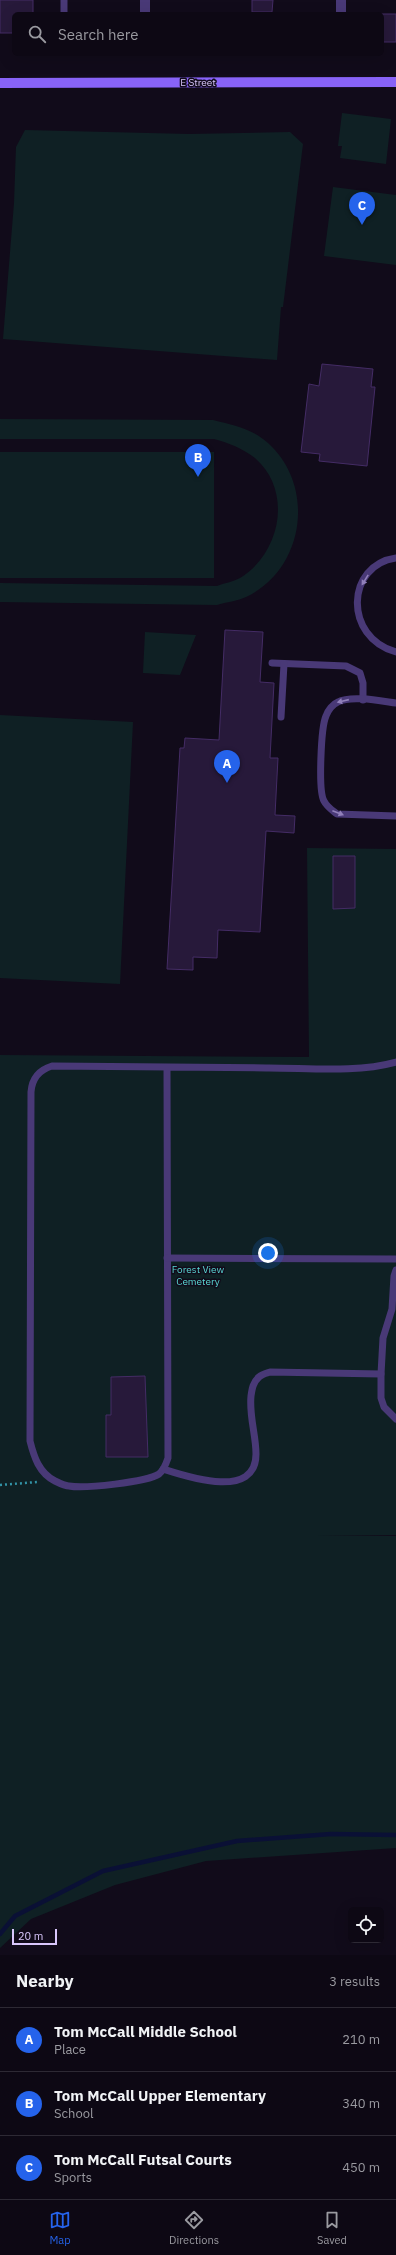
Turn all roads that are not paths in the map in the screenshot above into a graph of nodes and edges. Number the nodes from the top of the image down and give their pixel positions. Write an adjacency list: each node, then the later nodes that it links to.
1 (64, 0): 4 (lane)
2 (146, 0): 5 (street)
3 (341, 0): 6 (street)
4 (64, 12)
5 (145, 12)
6 (341, 12)
7 (396, 82): 8 (main road, E Street)
8 (0, 83)
9 (396, 558): 10 (lane, one-way to 10)
10 (396, 652)
11 (272, 663): 12 (lane)
12 (284, 664): 13 (lane); 15 (lane)
13 (363, 700): 14 (lane); 16 (lane, one-way to 16)
14 (396, 703)
15 (281, 717)
16 (396, 816)
17 (396, 1062): 18 (lane)
18 (167, 1067): 19 (lane); 24 (lane)
19 (167, 1258): 20 (lane); 24 (lane)
20 (396, 1259)
21 (396, 1270): 22 (lane)
22 (381, 1374): 23 (lane); 24 (lane)
23 (396, 1419)
24 (164, 1470)

